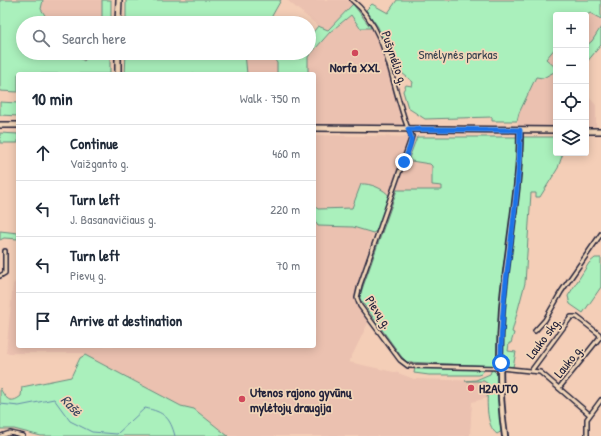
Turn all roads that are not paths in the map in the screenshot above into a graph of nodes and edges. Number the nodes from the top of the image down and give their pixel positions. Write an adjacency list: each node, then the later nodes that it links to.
1 (119, 0): 3 (main road)
2 (352, 0): 9 (street, Pušynėlio g.)
3 (118, 16)
4 (118, 60): 5 (main road)
5 (118, 72)
6 (0, 125): 7 (main road)
7 (16, 125)
8 (316, 128): 9 (main road)
9 (408, 129): 10 (main road); 19 (street, Pievų g.)
10 (520, 130): 11 (main road); 19 (main road)
11 (553, 130)
12 (589, 131): 13 (main road)
13 (601, 131)
14 (601, 234): 18 (street)
15 (5, 251): 16 (street)
16 (0, 276)
17 (571, 317): 20 (street, Lauko skg.); 21 (street, Lauko g.)
18 (535, 331)
19 (501, 368): 20 (street); 28 (main road)
20 (531, 371): 21 (street)
21 (559, 388): 25 (street)
22 (601, 400): 23 (street)
23 (596, 407): 24 (street); 25 (street)
24 (601, 410)
25 (589, 414): 29 (street)
26 (1, 436): 27 (street)
27 (23, 436)
28 (505, 436)
29 (588, 436)

